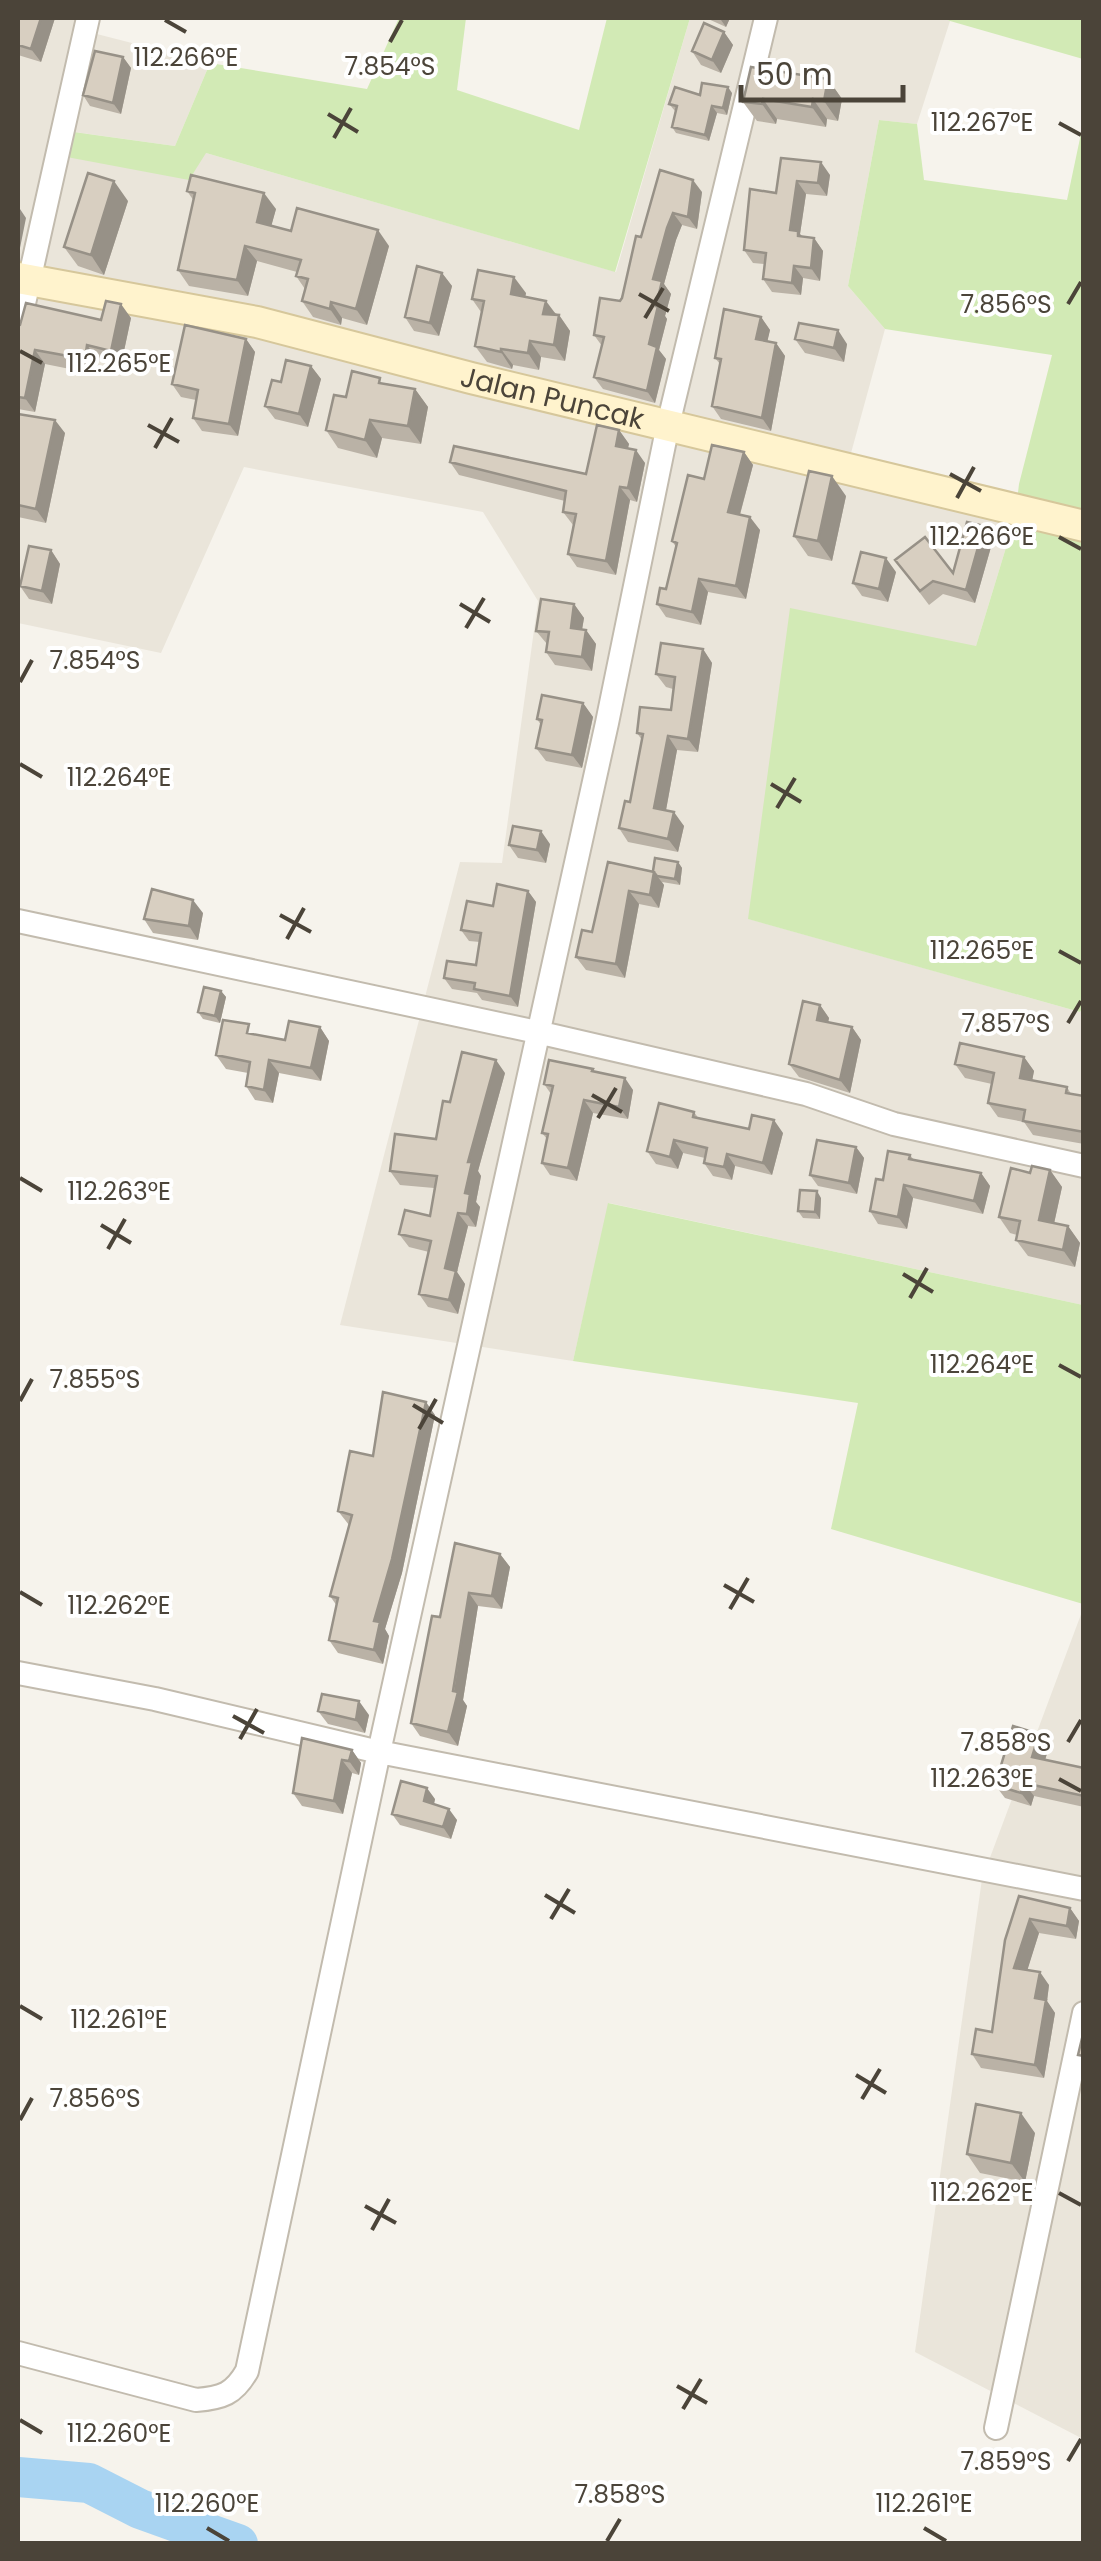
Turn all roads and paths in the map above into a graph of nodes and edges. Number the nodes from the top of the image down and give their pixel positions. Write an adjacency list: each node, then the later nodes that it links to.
1 (88, 18): 3 (street)
2 (766, 18): 5 (street)
3 (23, 279): 4 (street); 5 (street, Jalan Puncak)
4 (18, 330)
5 (668, 425): 6 (street, Jalan Puncak); 8 (street)
6 (1084, 526)
7 (18, 921): 8 (street)
8 (537, 1032): 9 (street); 11 (street)
9 (1084, 1166)
10 (18, 1673): 11 (street)
11 (379, 1752): 12 (street); 14 (street)
12 (1084, 1888)
13 (1084, 2013): 15 (street)
14 (18, 2353)
15 (996, 2428)

